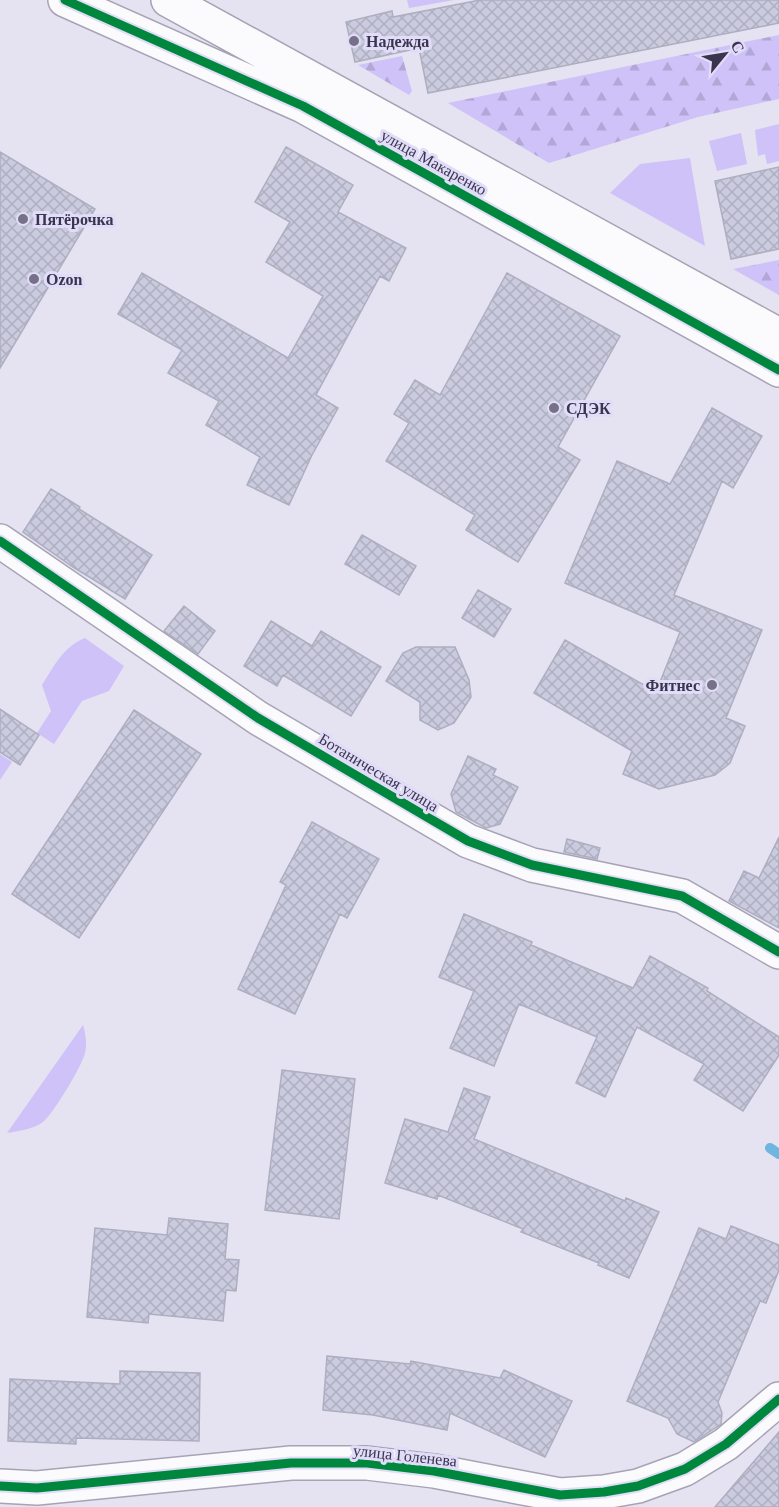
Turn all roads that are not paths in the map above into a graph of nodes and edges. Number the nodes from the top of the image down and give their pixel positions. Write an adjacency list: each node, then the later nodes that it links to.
1 (65, 0): 4 (street, улица Макаренко)
2 (168, 0): 3 (street, улица Макаренко)
3 (779, 335)
4 (779, 370)
5 (0, 541): 6 (street, Ботаническая улица)
6 (779, 952)
7 (779, 1399): 9 (street, улица Голенева)
8 (0, 1486): 9 (street, улица Голенева)
9 (35, 1497)

